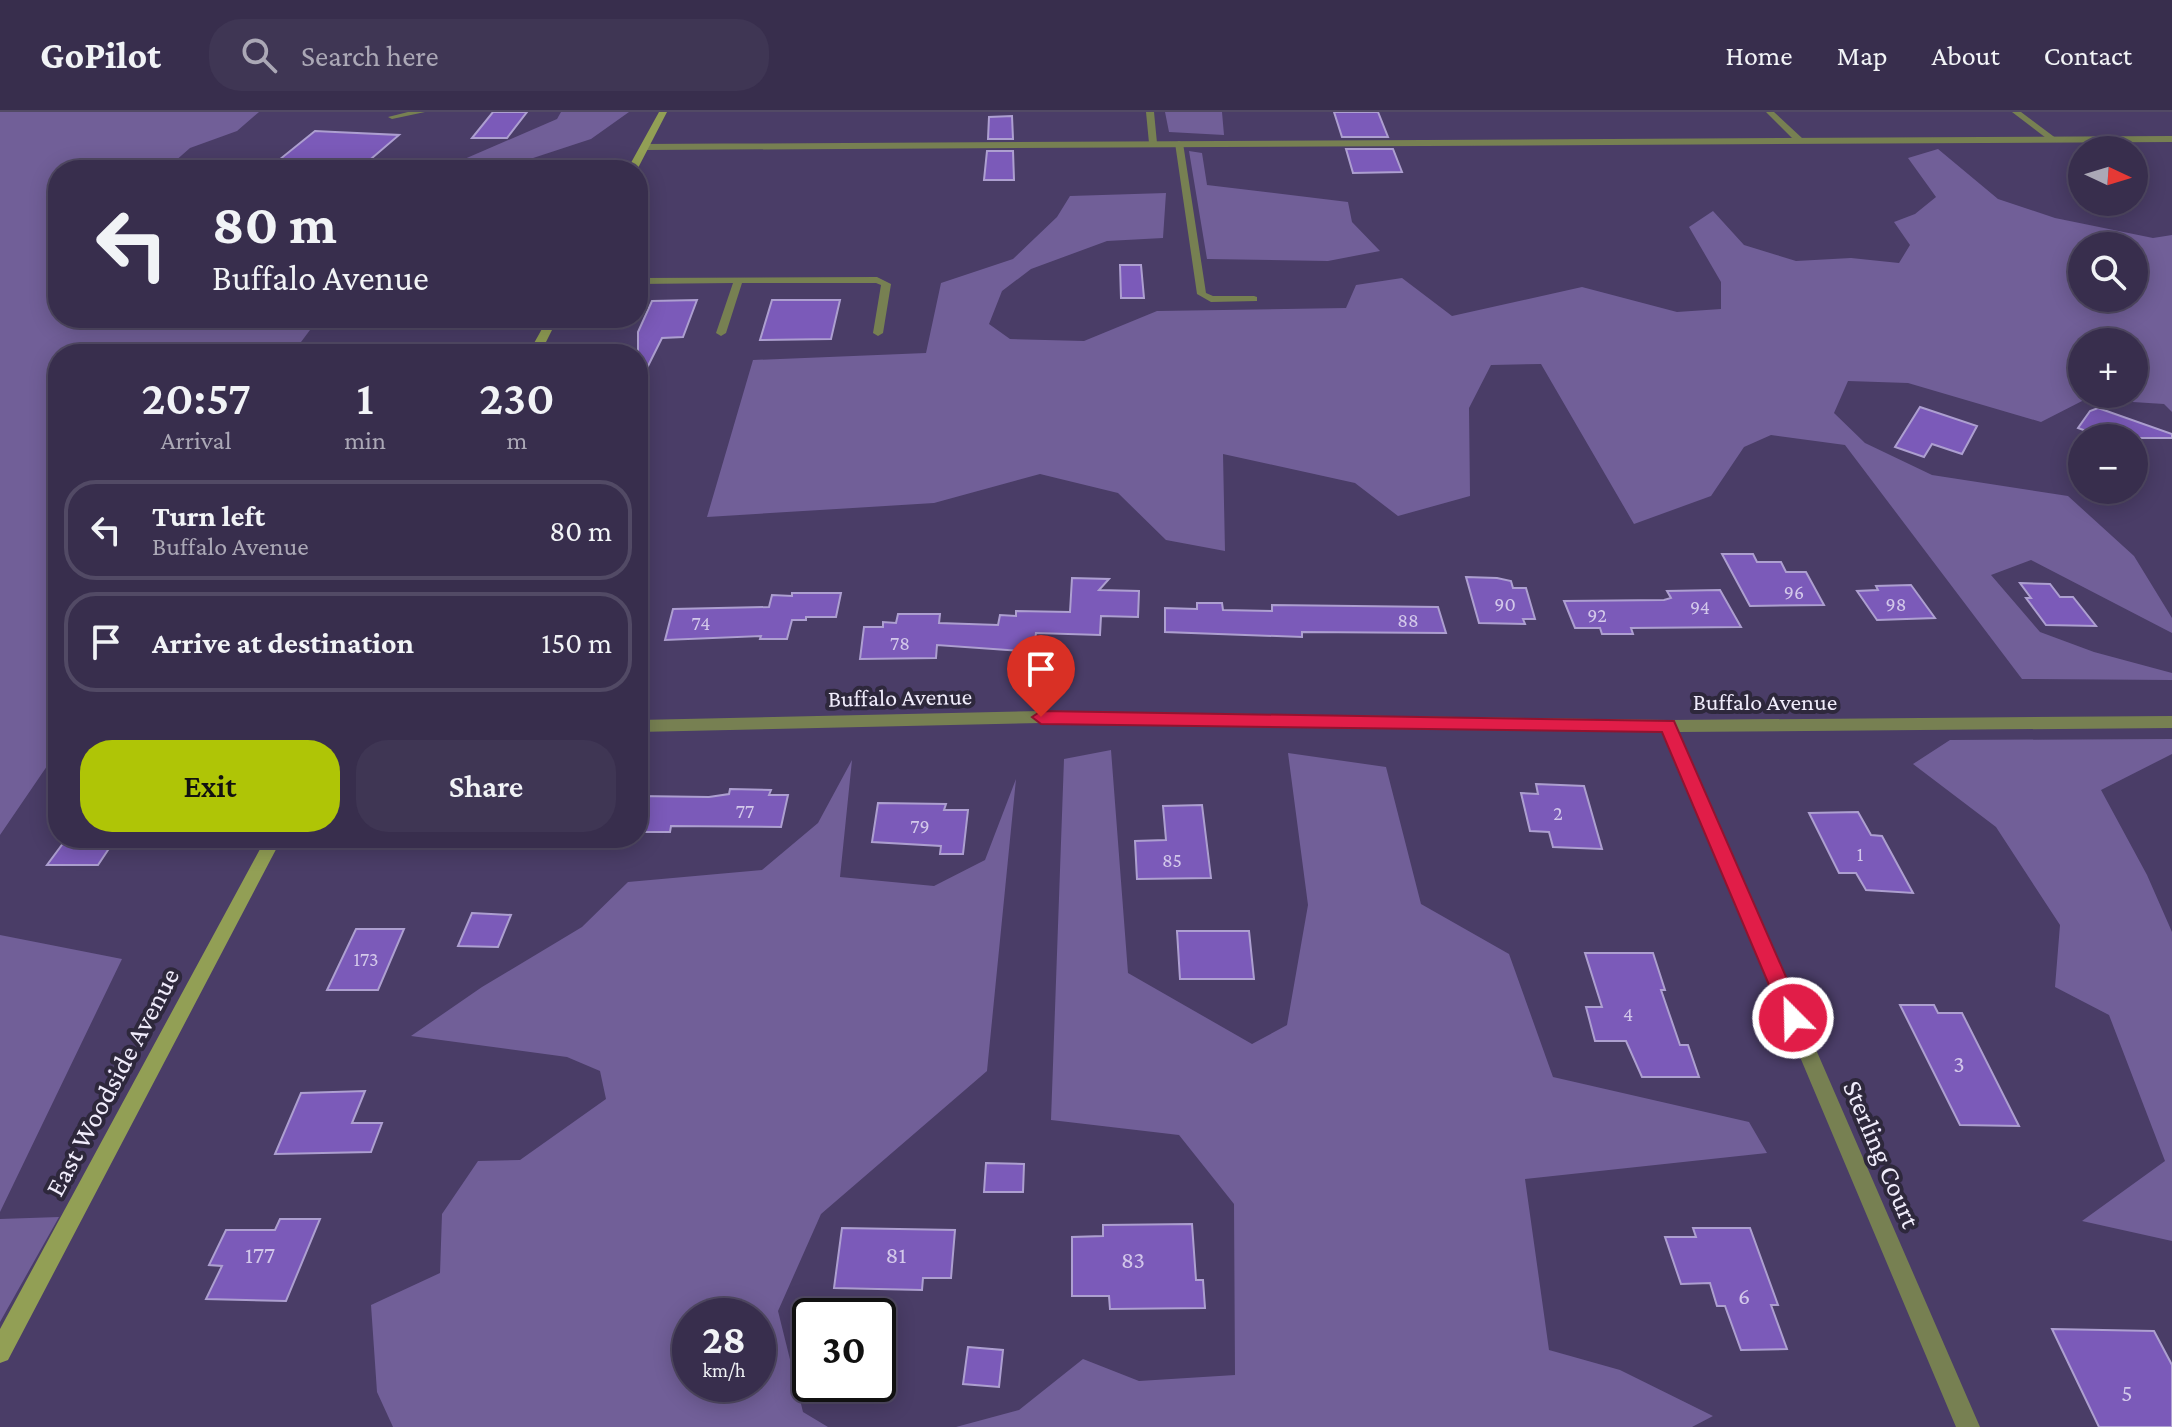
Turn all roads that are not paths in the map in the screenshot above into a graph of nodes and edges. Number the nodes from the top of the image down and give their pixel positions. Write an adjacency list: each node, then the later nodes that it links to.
1 (421, 112): 6 (lane)
2 (663, 112): 12 (main road)
3 (1150, 112): 10 (lane)
4 (1770, 112): 9 (lane)
5 (2016, 112): 7 (lane)
6 (392, 117)
7 (2053, 139): 8 (street); 9 (street)
8 (2172, 139)
9 (1799, 140): 11 (street)
10 (1153, 143): 11 (street); 12 (street)
11 (1179, 143): 16 (lane)
12 (644, 147): 13 (main road)
13 (637, 160)
14 (739, 280): 15 (lane); 17 (lane); 18 (lane)
15 (648, 281)
16 (1254, 299)
17 (721, 333)
18 (878, 333)
19 (2172, 722): 21 (street, Buffalo Avenue)
20 (648, 726): 21 (street, Buffalo Avenue)
21 (1668, 726): 24 (street, Sterling Court)
22 (269, 848): 23 (main road, East Woodside Avenue)
23 (0, 1352)
24 (1968, 1427)

